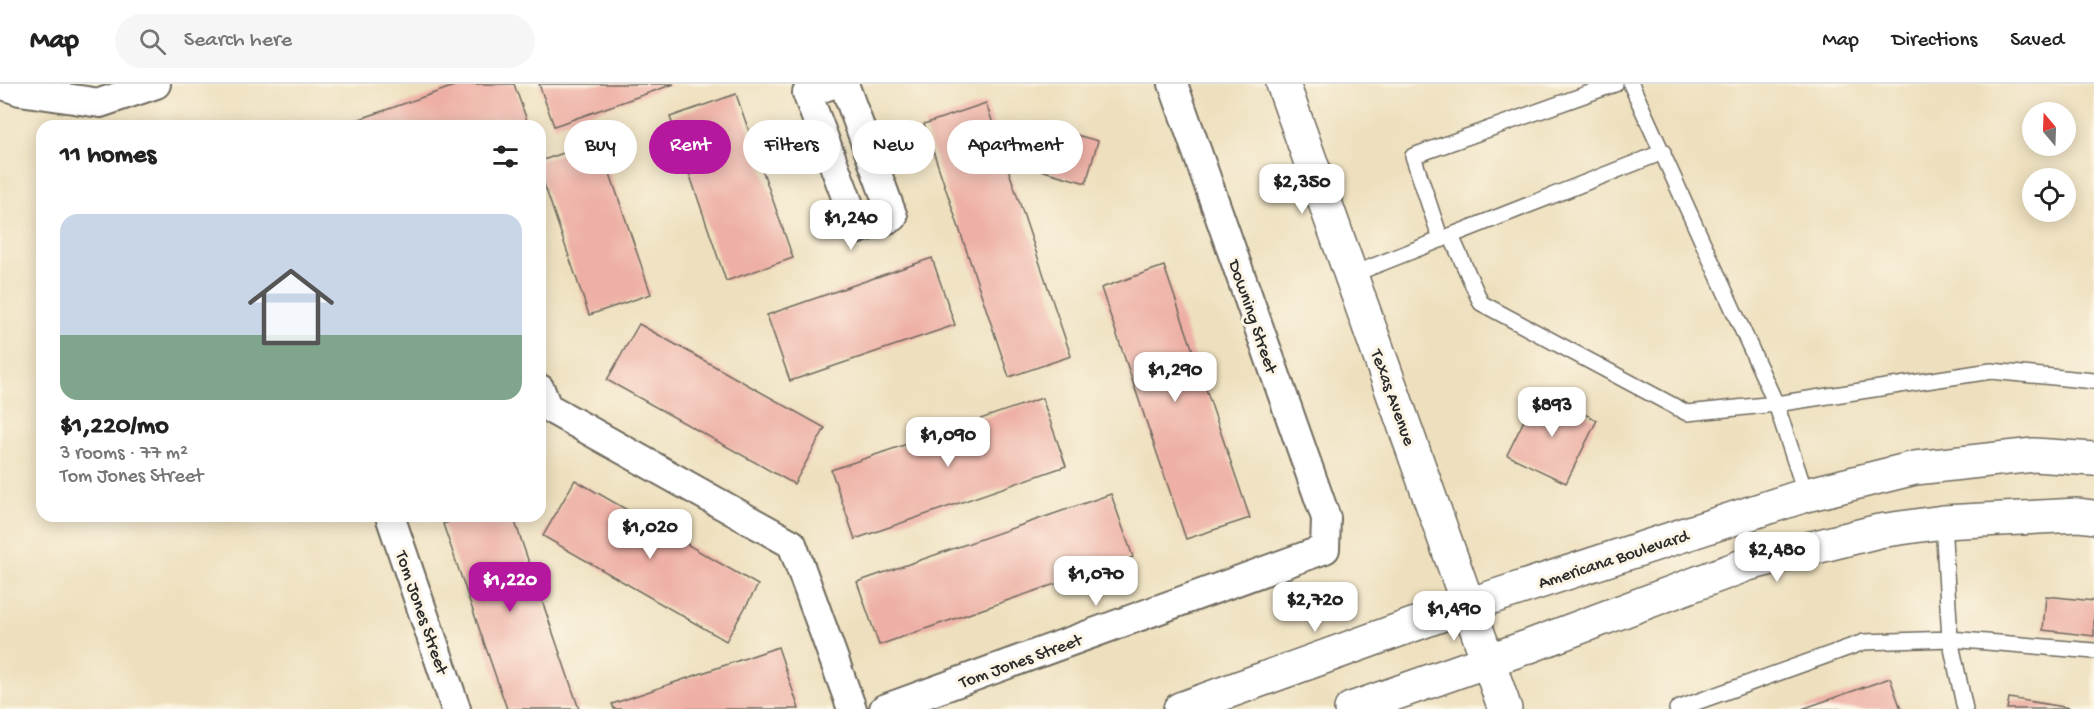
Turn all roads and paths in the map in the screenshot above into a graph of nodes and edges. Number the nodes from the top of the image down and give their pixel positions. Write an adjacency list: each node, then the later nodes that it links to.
1 (0, 84): 9 (street)
2 (156, 84): 9 (street)
3 (833, 84): 4 (street)
4 (844, 84)
5 (1173, 84): 21 (street, Downing Street)
6 (1283, 84): 12 (main road, Texas Avenue)
7 (1615, 84): 11 (lane)
8 (1631, 84): 10 (lane)
9 (88, 92)
10 (1663, 152): 11 (lane); 15 (lane)
11 (1446, 238): 12 (lane); 15 (lane)
12 (1351, 275): 22 (main road, Texas Avenue)
13 (2094, 381): 15 (lane)
14 (546, 404): 27 (street)
15 (1776, 404): 17 (lane)
16 (2094, 459): 17 (main road, Americana Boulevard)
17 (1806, 495): 22 (main road, Americana Boulevard)
18 (2094, 517): 20 (main road)
19 (392, 522): 26 (street, Tom Jones Street)
20 (1943, 522): 23 (lane); 25 (main road)
21 (1325, 549): 28 (street, Tom Jones Street)
22 (1468, 605): 25 (main road, Texas Avenue); 29 (main road, Americana Boulevard)
23 (1950, 639): 24 (lane); 32 (lane); 33 (lane)
24 (2094, 651)
25 (1488, 660): 30 (main road); 31 (main road, Texas Avenue)
26 (456, 709)
27 (852, 709)
28 (884, 709)
29 (1180, 709)
30 (1352, 709)
31 (1505, 709)
32 (1677, 709)
33 (1965, 709)

